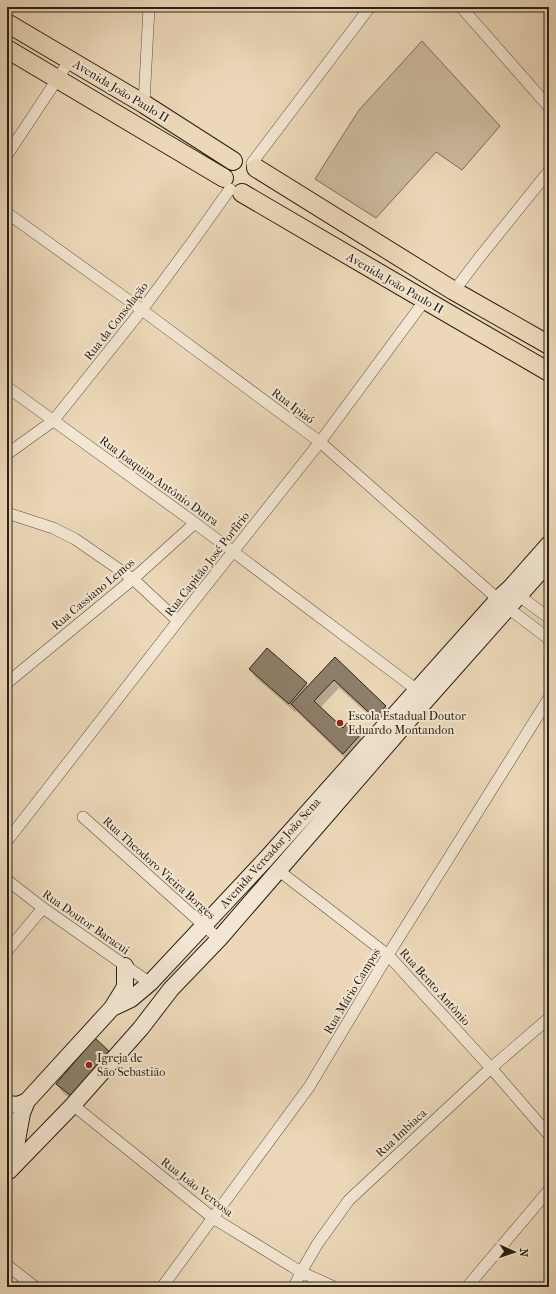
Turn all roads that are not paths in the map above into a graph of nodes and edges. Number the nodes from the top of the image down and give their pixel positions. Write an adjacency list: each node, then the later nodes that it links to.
1 (149, 7): 8 (street)
2 (370, 7): 12 (street)
3 (461, 7): 9 (street)
4 (7, 23): 6 (main road, Avenida João Paulo II)
5 (7, 49): 7 (main road, Avenida João Paulo II)
6 (70, 60): 7 (street); 8 (main road, Avenida João Paulo II)
7 (57, 79): 10 (street); 14 (main road, Avenida João Paulo II)
8 (144, 104): 11 (main road, Avenida João Paulo II)
9 (549, 107)
10 (7, 155)
11 (233, 161): 12 (main road); 14 (main road)
12 (254, 166): 14 (main road); 16 (main road, Avenida João Paulo II)
13 (549, 171): 16 (street)
14 (232, 186): 17 (main road, Avenida João Paulo II); 18 (street, Rua da Consolação)
15 (7, 213): 18 (street, Rua Ipiaó)
16 (454, 291): 19 (main road, Avenida João Paulo II)
17 (425, 300): 20 (main road, Avenida João Paulo II); 23 (street, Rua Capitão José Porfírio)
18 (142, 310): 22 (street, Rua da Consolação); 23 (street, Rua Ipiaó)
19 (549, 344)
20 (549, 372)
21 (7, 387): 22 (street, Rua Joaquim Antônio Dutra)
22 (53, 421): 24 (street, Rua da Consolação); 26 (street, Rua Joaquim Antônio Dutra)
23 (320, 442): 28 (street, Rua Capitão José Porfírio); 32 (street, Rua Ipiaó)
24 (7, 454)
25 (7, 513): 30 (street)
26 (195, 523): 28 (street, Rua Joaquim Antônio Dutra); 30 (street, Rua Cassiano Lemos)
27 (549, 544): 31 (main road, Avenida Vereador João Sena)
28 (232, 551): 34 (street, Rua Capitão José Porfírio); 37 (street, Rua Joaquim Antônio Dutra)
29 (549, 562): 31 (main road, Avenida Vereador João Sena)
30 (133, 579): 34 (street); 36 (street, Rua Cassiano Lemos)
31 (515, 592): 32 (main road, Avenida Vereador João Sena); 33 (street)
32 (503, 603): 35 (street, Rua Ipiaó); 37 (main road, Avenida Vereador João Sena)
33 (549, 618)
34 (178, 621): 40 (street, Rua Capitão José Porfírio)
35 (549, 639)
36 (7, 683)
37 (423, 694): 41 (main road, Avenida Vereador João Sena); 44 (main road, Avenida Vereador João Sena)
38 (549, 698): 47 (street, Rua Mário Campos)
39 (83, 817): 44 (street, Rua Theodoro Vieira Borges)
40 (7, 841)
41 (278, 870): 45 (main road, Avenida Vereador João Sena); 47 (street, Rua Bento Antônio)
42 (7, 880): 43 (street, Rua Doutor Baracui)
43 (43, 908): 46 (street); 48 (street, Rua Doutor Baracui)
44 (204, 925): 45 (street, Rua Theodoro Vieira Borges); 49 (main road, Avenida Vereador João Sena)
45 (219, 939): 53 (main road, Avenida Vereador João Sena)
46 (7, 951)
47 (388, 955): 54 (street, Rua Bento Antônio); 64 (street, Rua Mário Campos)
48 (125, 966): 49 (street, Rua Doutor Baracui); 51 (main road)
49 (150, 983): 50 (main road, Avenida Vereador João Sena)
50 (131, 999): 51 (main road, Avenida Vereador João Sena); 53 (main road)
51 (112, 1008): 55 (main road, Avenida Vereador João Sena)
52 (549, 1018): 54 (street, Rua Imbiaca)
53 (141, 1028): 57 (main road, Avenida Vereador João Sena)
54 (491, 1068): 60 (street, Rua Bento Antônio); 66 (street, Rua Imbiaca)
55 (27, 1100): 56 (main road); 58 (main road, Avenida Vereador João Sena)
56 (7, 1104)
57 (73, 1105): 59 (main road, Avenida Vereador João Sena); 64 (street, Rua João Vercosa)
58 (13, 1120): 59 (main road); 61 (main road, Avenida Vereador João Sena)
59 (44, 1135): 62 (main road, Avenida Vereador João Sena)
60 (549, 1135)
61 (7, 1164)
62 (7, 1172)
63 (549, 1190): 71 (street)
64 (213, 1218): 66 (street, Rua João Vercosa); 68 (street, Rua Mário Campos)
65 (7, 1265): 67 (street)
66 (301, 1272): 69 (street, Rua Imbiaca); 70 (street, Rua João Vercosa)
67 (35, 1287)
68 (162, 1287)
69 (294, 1287)
70 (334, 1287)
71 (467, 1287)

